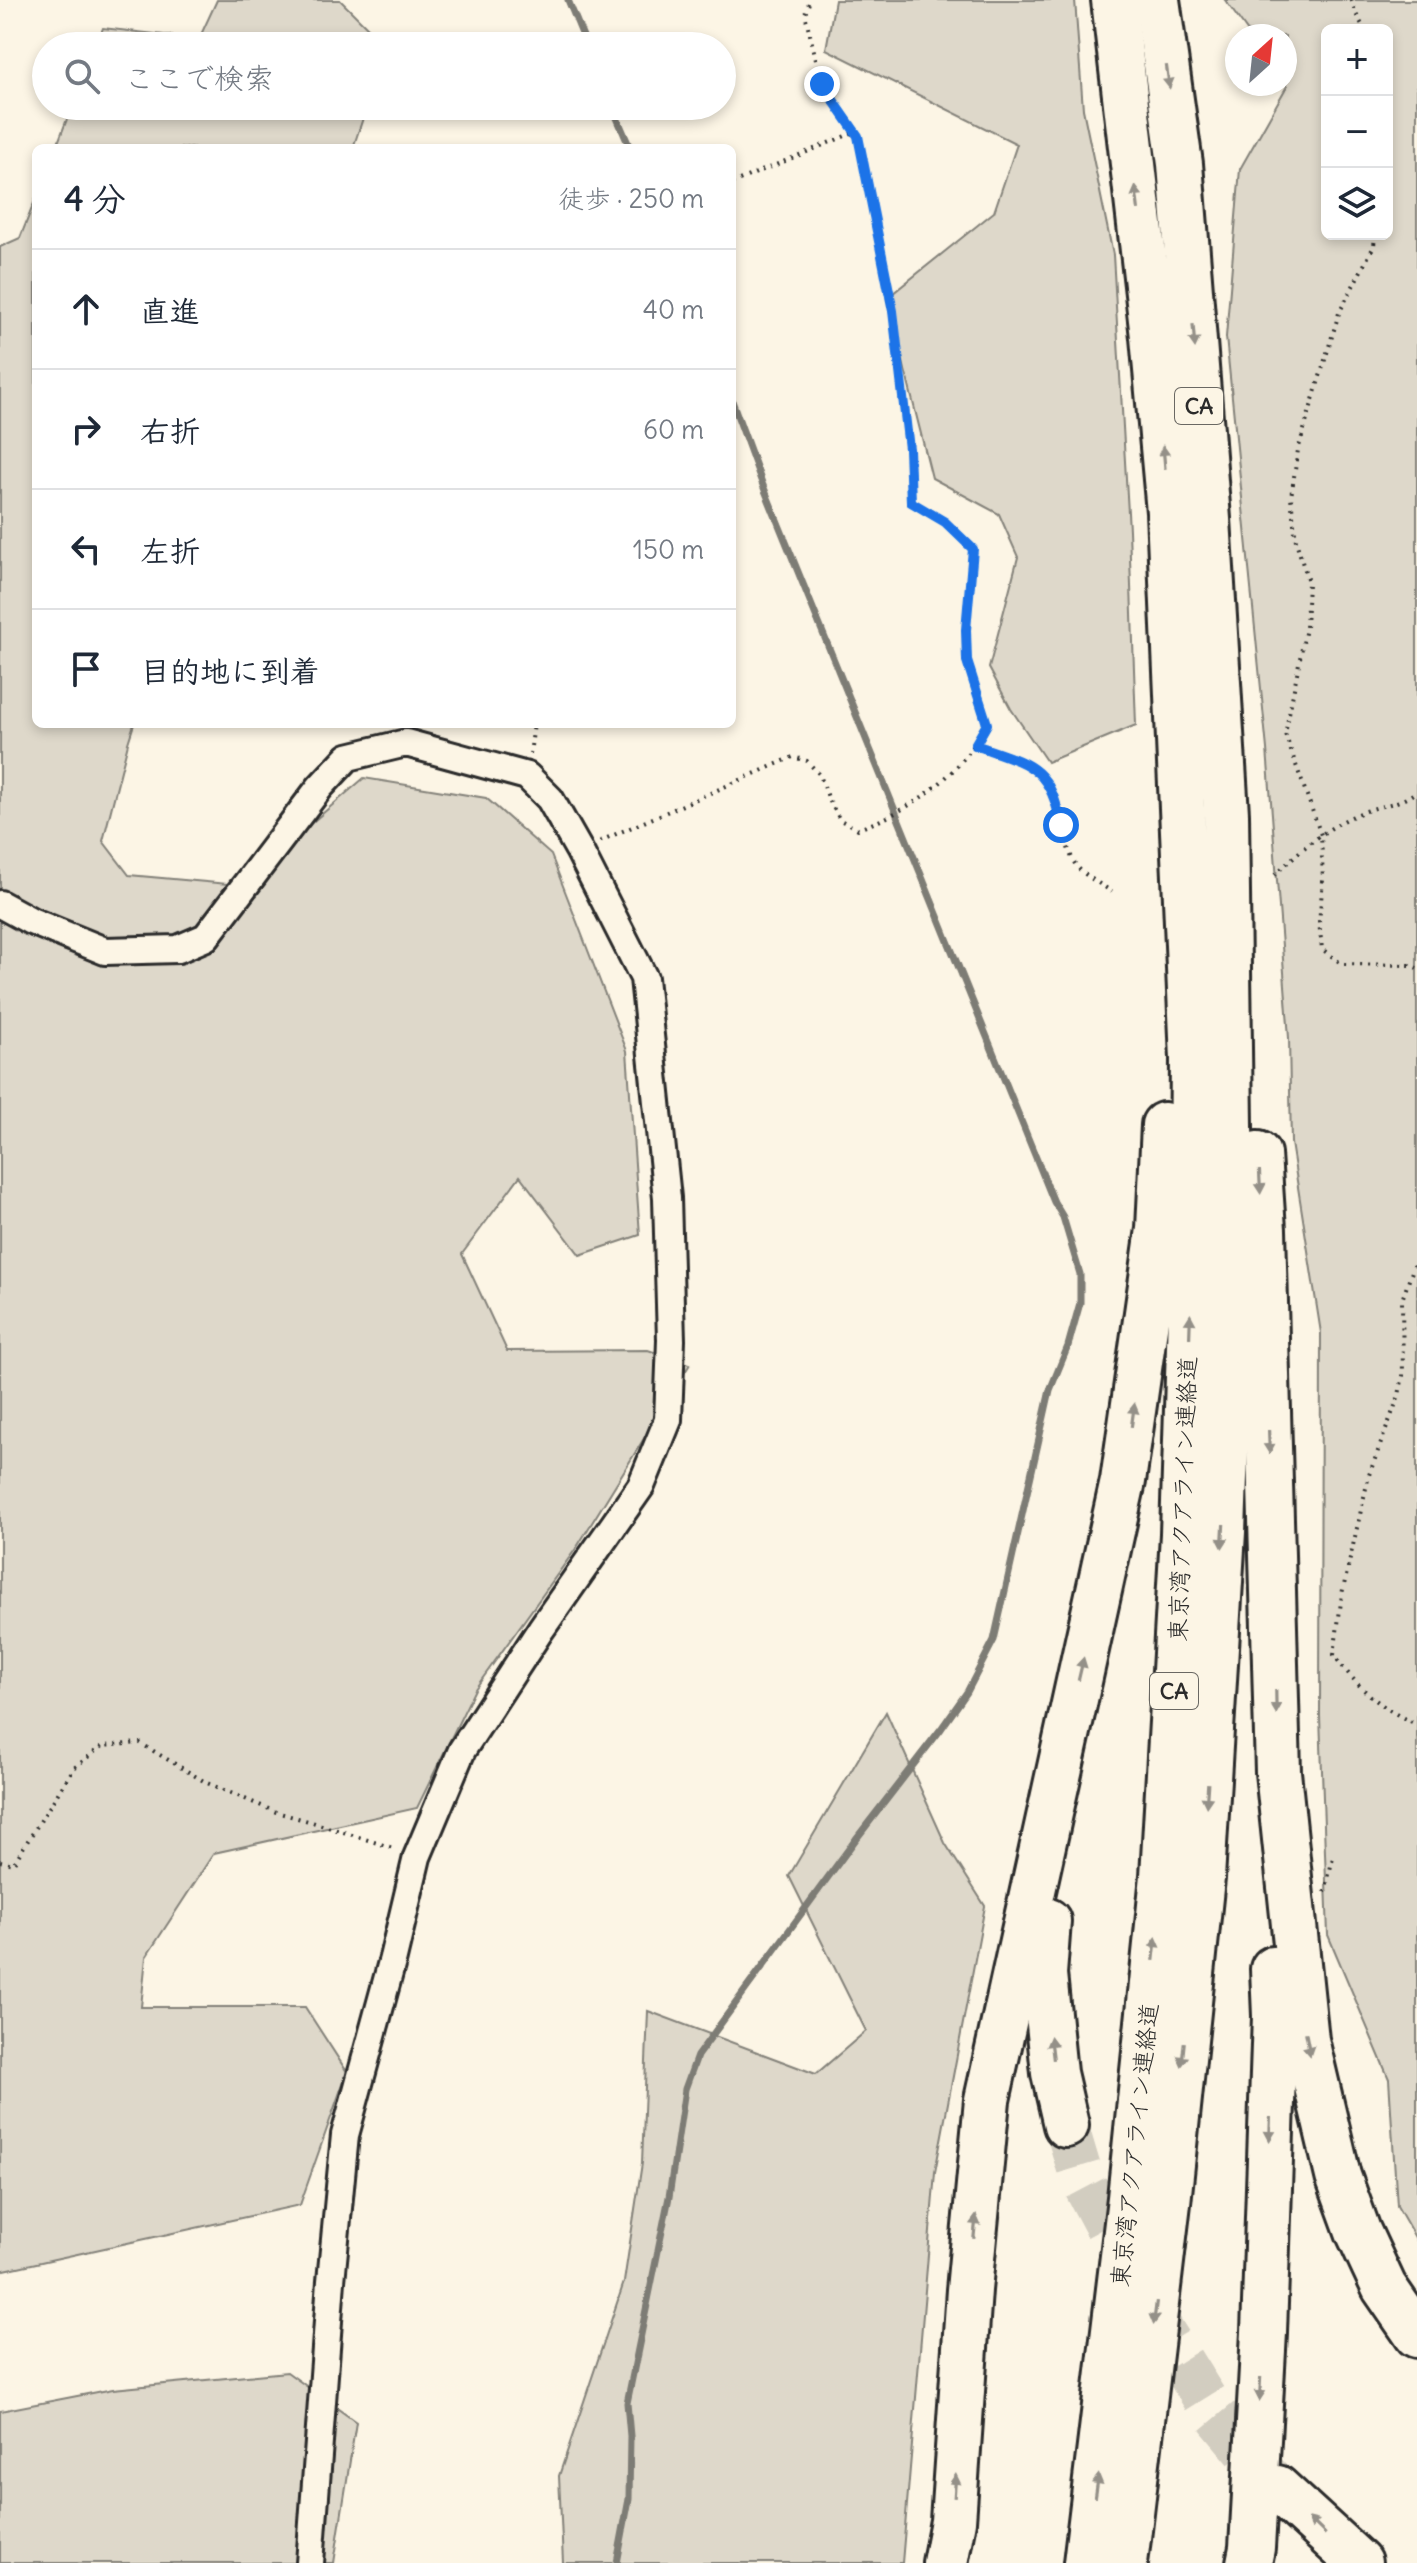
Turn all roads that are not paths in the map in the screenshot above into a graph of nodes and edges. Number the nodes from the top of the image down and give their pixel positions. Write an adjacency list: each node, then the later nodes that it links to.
1 (1114, 0): 3 (highway, CA, one-way to 1)
2 (1157, 0): 3 (highway, CA, one-way to 3)
3 (1189, 516): 4 (highway, CA); 6 (highway, one-way to 3); 7 (highway, one-way to 7)
4 (1205, 814): 13 (highway, 東京湾アクアライン連絡道 / CA, one-way to 4); 14 (highway, 東京湾アクアライン連絡道 / CA, one-way to 14)
5 (0, 904): 11 (street)
6 (1066, 1736): 8 (highway, one-way to 6); 12 (highway, one-way to 6)
7 (1278, 1772): 9 (highway, one-way to 9); 15 (highway, one-way to 15)
8 (1066, 2125)
9 (1417, 2335)
10 (1277, 2488): 16 (highway, one-way to 10)
11 (310, 2563)
12 (945, 2563)
13 (1086, 2563)
14 (1125, 2563)
15 (1249, 2563)
16 (1359, 2563)

